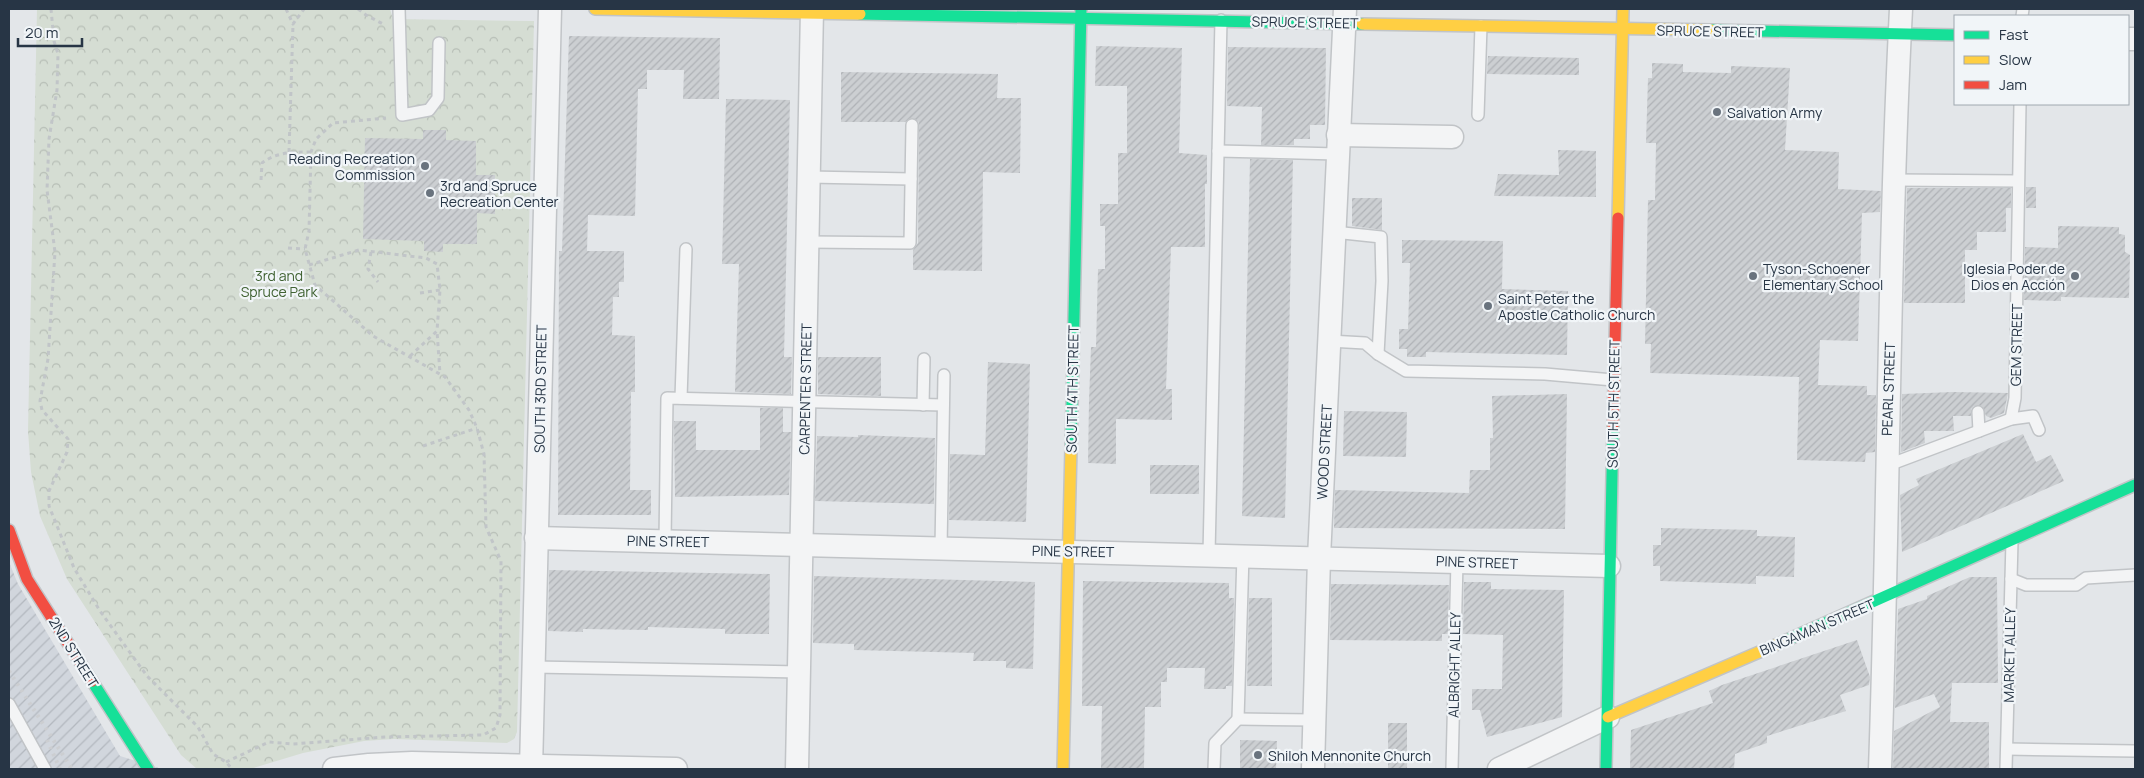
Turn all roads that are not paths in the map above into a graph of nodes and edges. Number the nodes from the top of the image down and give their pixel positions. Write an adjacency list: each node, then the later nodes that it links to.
1 (399, 9): 17 (lane)
2 (550, 9): 47 (street, SOUTH 3RD STREET)
3 (595, 9): 7 (street, SPRUCE STREET)
4 (1221, 9): 12 (lane)
5 (1622, 9): 14 (street, SOUTH 5TH STREET)
6 (1901, 9): 15 (street, PEARL STREET)
7 (697, 10): 8 (street, SPRUCE STREET)
8 (812, 11): 9 (street, SPRUCE STREET); 24 (street, CARPENTER STREET)
9 (939, 12): 10 (street, SPRUCE STREET)
10 (1081, 14): 12 (street, SPRUCE STREET); 52 (street, SOUTH 4TH STREET)
11 (1345, 16): 12 (street, SPRUCE STREET); 13 (street, SPRUCE STREET); 22 (street, WOOD STREET)
12 (1220, 21): 23 (lane)
13 (1481, 26): 14 (street, SPRUCE STREET); 19 (lane)
14 (1622, 29): 15 (street, SPRUCE STREET); 35 (street, SOUTH 5TH STREET)
15 (1899, 35): 16 (street, SPRUCE STREET); 26 (street, PEARL STREET)
16 (1954, 36)
17 (439, 42)
18 (2020, 105): 27 (lane, GEM STREET)
19 (1478, 115)
20 (912, 126): 25 (lane)
21 (1452, 137): 22 (street)
22 (1337, 145): 23 (lane); 28 (street, WOOD STREET)
23 (1218, 151): 53 (lane)
24 (809, 177): 25 (lane); 29 (street, CARPENTER STREET)
25 (911, 179): 29 (lane)
26 (1894, 180): 27 (lane); 44 (street, PEARL STREET)
27 (2018, 181): 41 (lane, GEM STREET)
28 (1334, 232): 31 (street, WOOD STREET); 32 (lane)
29 (808, 242): 37 (street, CARPENTER STREET)
30 (686, 249): 36 (lane)
31 (1329, 341): 32 (lane); 55 (street, WOOD STREET)
32 (1378, 354): 35 (lane)
33 (924, 359): 38 (lane)
34 (944, 375): 39 (lane)
35 (1613, 380): 57 (street, SOUTH 5TH STREET)
36 (681, 398): 37 (lane); 49 (lane)
37 (805, 401): 38 (lane); 50 (street, CARPENTER STREET)
38 (923, 405): 39 (lane)
39 (944, 405): 51 (lane)
40 (1978, 412): 43 (lane)
41 (2011, 419): 42 (lane); 43 (lane)
42 (2039, 430)
43 (1979, 431): 44 (lane)
44 (1886, 466): 60 (street, PEARL STREET)
45 (2135, 486): 48 (street, BINGAMAN STREET)
46 (9, 530): 71 (street, 2ND STREET)
47 (536, 538): 49 (street, PINE STREET); 61 (street, SOUTH 3RD STREET)
48 (2012, 541): 59 (lane, MARKET ALLEY); 60 (street, BINGAMAN STREET)
49 (665, 542): 50 (street, PINE STREET)
50 (802, 545): 51 (street, PINE STREET); 62 (street, CARPENTER STREET)
51 (941, 548): 52 (street, PINE STREET)
52 (1068, 551): 53 (street, PINE STREET); 75 (street, SOUTH 4TH STREET)
53 (1209, 554): 54 (street, PINE STREET)
54 (1243, 555): 55 (street, PINE STREET); 65 (lane)
55 (1319, 558): 56 (street, PINE STREET); 66 (street, WOOD STREET)
56 (1457, 562): 57 (street, PINE STREET); 78 (lane, ALBRIGHT ALLEY)
57 (1609, 566): 64 (street, SOUTH 5TH STREET)
58 (2135, 575): 59 (lane)
59 (2011, 579): 67 (lane, MARKET ALLEY)
60 (1885, 598): 64 (street, BINGAMAN STREET); 81 (street, PEARL STREET)
61 (534, 666): 62 (lane); 69 (street, SOUTH 3RD STREET)
62 (799, 672): 74 (street, CARPENTER STREET)
63 (9, 704): 70 (lane)
64 (1608, 717): 79 (street, BINGAMAN STREET); 80 (street, SOUTH 5TH STREET)
65 (1238, 719): 66 (lane); 76 (lane)
66 (1314, 720): 77 (street, WOOD STREET)
67 (2007, 749): 68 (lane); 82 (lane, MARKET ALLEY)
68 (2135, 751)
69 (531, 767): 72 (street); 73 (street)
70 (45, 769)
71 (148, 769)
72 (334, 769)
73 (676, 769)
74 (797, 769)
75 (1063, 769)
76 (1214, 769)
77 (1313, 769)
78 (1452, 769)
79 (1499, 769)
80 (1606, 769)
81 (1880, 769)
82 (2006, 769)

